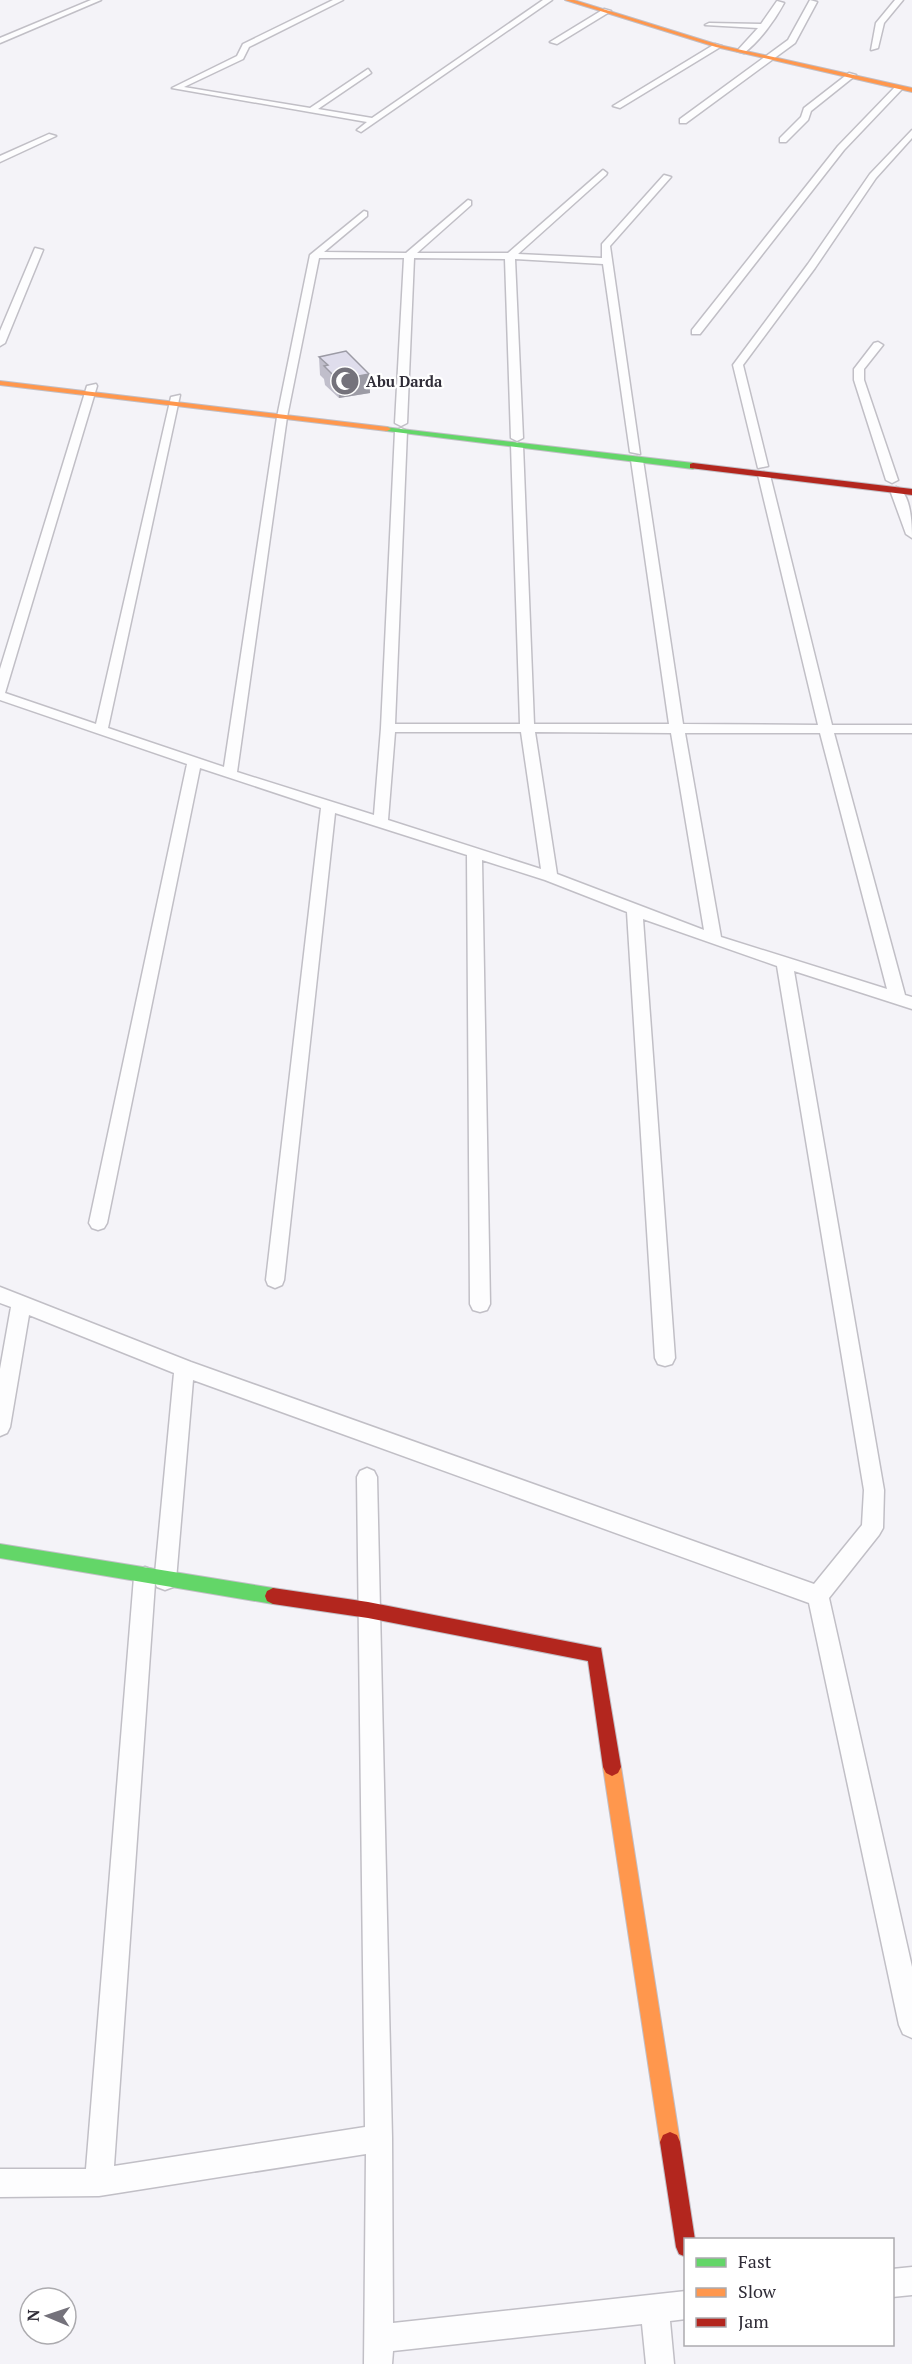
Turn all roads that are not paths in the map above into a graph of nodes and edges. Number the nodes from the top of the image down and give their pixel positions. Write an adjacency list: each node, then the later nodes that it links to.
1 (98, 0): 11 (street)
2 (339, 0): 21 (street)
3 (548, 0): 22 (street)
4 (568, 0): 8 (street)
5 (899, 0): 14 (street)
6 (813, 2): 16 (street)
7 (780, 3): 10 (street)
8 (606, 11): 12 (street); 13 (street)
9 (709, 25): 10 (street)
10 (762, 26): 15 (street)
11 (0, 41)
12 (554, 42)
13 (718, 46): 15 (street); 20 (street)
14 (874, 48)
15 (741, 51): 16 (street)
16 (769, 57): 18 (street); 23 (street)
17 (368, 71): 21 (street)
18 (852, 75): 19 (street); 27 (street)
19 (906, 89): 38 (street)
20 (617, 106)
21 (312, 111): 22 (street)
22 (374, 121): 24 (street)
23 (683, 122)
24 (361, 130)
25 (912, 133): 49 (street)
26 (52, 136): 28 (street)
27 (783, 140)
28 (0, 159)
29 (603, 173): 36 (street)
30 (667, 177): 37 (street)
31 (468, 203): 35 (street)
32 (364, 214): 34 (street)
33 (38, 250): 39 (street)
34 (315, 255): 35 (street); 45 (street)
35 (409, 255): 36 (street); 46 (street)
36 (510, 256): 37 (street); 47 (street)
37 (606, 261): 48 (street)
38 (696, 332)
39 (0, 343)
40 (878, 345): 51 (street)
41 (0, 374): 43 (street)
42 (0, 383): 43 (street)
43 (91, 390): 44 (street); 54 (street)
44 (175, 400): 45 (street); 61 (street)
45 (284, 413): 46 (street); 63 (street)
46 (401, 427): 47 (street); 56 (street)
47 (517, 442): 48 (street); 57 (street)
48 (636, 456): 49 (street); 58 (street)
49 (763, 471): 51 (street); 59 (street)
50 (912, 482): 51 (street)
51 (894, 485): 52 (street); 53 (street)
52 (912, 492)
53 (912, 534)
54 (0, 691)
55 (0, 696): 61 (street)
56 (388, 728): 57 (street); 65 (street)
57 (527, 728): 58 (street); 67 (street)
58 (677, 729): 59 (street); 69 (street)
59 (826, 729): 60 (street); 71 (street)
60 (912, 729)
61 (101, 730): 62 (street)
62 (194, 762): 63 (street); 72 (street)
63 (230, 774): 64 (street)
64 (329, 805): 65 (street); 73 (street)
65 (381, 821): 66 (street)
66 (474, 852): 67 (street); 76 (street)
67 (550, 877): 68 (street)
68 (634, 909): 69 (street); 77 (street)
69 (714, 940): 70 (street)
70 (784, 962): 71 (street); 83 (street)
71 (905, 1001)
72 (98, 1223)
73 (275, 1280)
74 (0, 1295): 75 (street)
75 (21, 1304): 78 (street); 79 (street)
76 (480, 1304)
77 (665, 1358)
78 (184, 1368): 82 (street); 83 (street)
79 (0, 1427)
80 (367, 1477): 84 (street)
81 (0, 1551): 82 (street)
82 (155, 1578): 84 (street); 87 (street)
83 (818, 1596): 85 (street)
84 (368, 1611): 86 (street); 89 (street)
85 (912, 2025)
86 (379, 2138): 87 (street); 94 (street)
87 (99, 2182): 88 (street)
88 (0, 2183)
89 (685, 2238)
90 (912, 2281): 91 (street)
91 (894, 2283)
92 (684, 2305): 93 (street)
93 (655, 2309): 94 (street); 96 (street)
94 (379, 2333): 95 (street)
95 (378, 2364)
96 (660, 2364)

